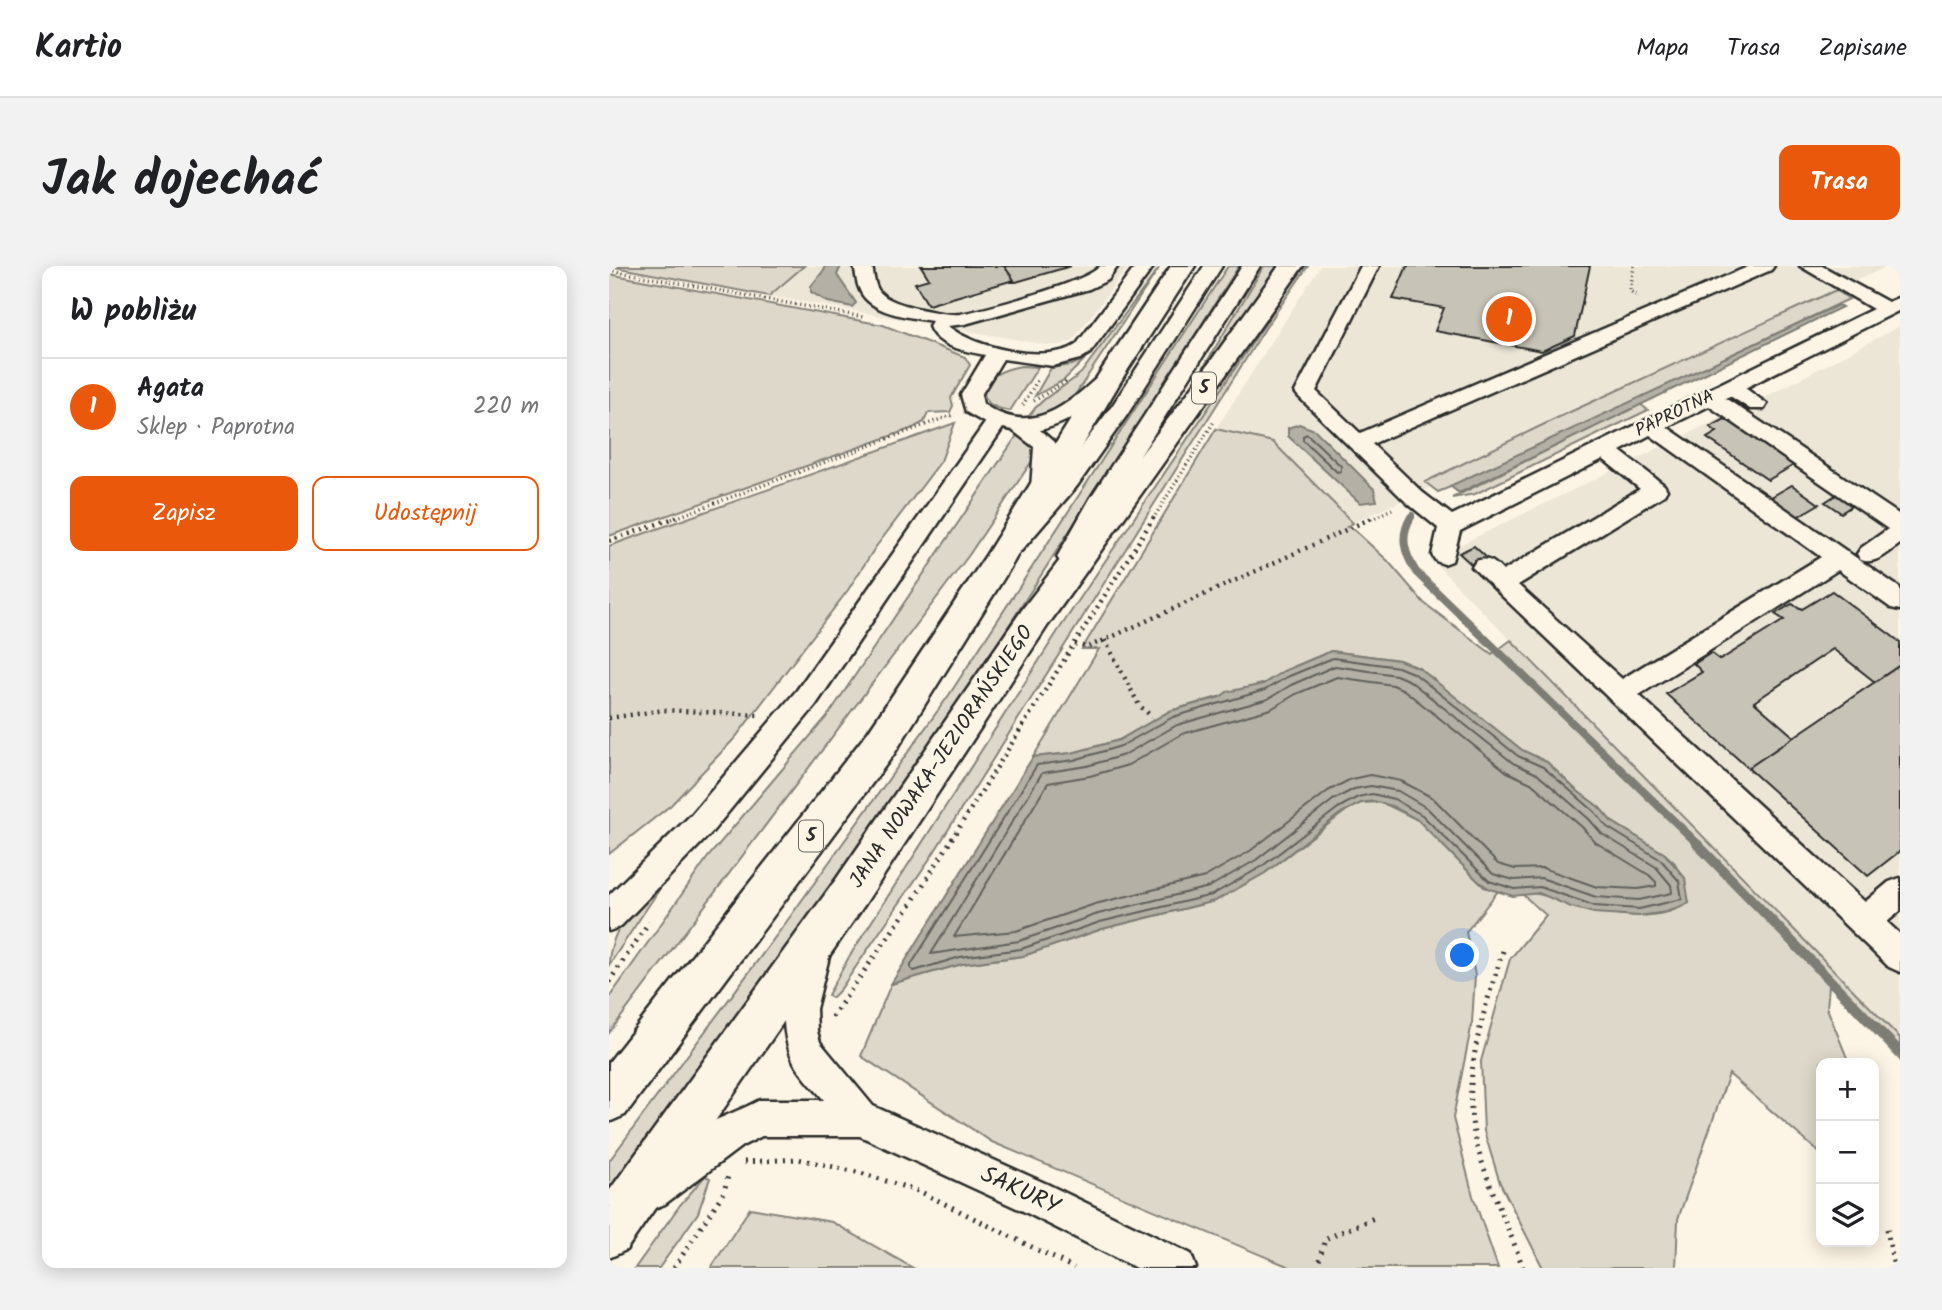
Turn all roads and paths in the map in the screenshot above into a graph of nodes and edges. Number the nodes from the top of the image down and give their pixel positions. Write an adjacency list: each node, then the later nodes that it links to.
1 (863, 266): 17 (street)
2 (1109, 266): 17 (street)
3 (1145, 266): 20 (street)
4 (1183, 266): 21 (main road, 5)
5 (1213, 266): 40 (street)
6 (1251, 266): 42 (street, JANA NOWAKA-JEZIORAŃSKIEGO)
7 (1291, 266): 42 (main road, 5)
8 (1370, 266): 29 (street)
9 (1634, 266): 16 (path)
10 (1765, 266): 16 (street)
11 (1809, 266): 14 (street)
12 (1846, 266): 14 (street)
13 (609, 270): 18 (path)
14 (1827, 275): 15 (street)
15 (1893, 306): 22 (street, PAPROTNA)
16 (1661, 310): 29 (street)
17 (944, 317): 19 (street)
18 (871, 318)
19 (997, 352): 20 (street); 25 (street)
20 (1049, 360): 27 (path)
21 (1112, 374): 27 (street); 31 (main road, 5)
22 (1730, 387): 23 (street, PAPROTNA); 24 (street)
23 (1709, 397): 28 (street, PAPROTNA); 34 (street)
24 (1756, 404)
25 (973, 407): 27 (street); 36 (path)
26 (1221, 411): 44 (path)
27 (1009, 423): 31 (street); 46 (street)
28 (1651, 426): 30 (street, PAPROTNA); 39 (street)
29 (1358, 442): 32 (street)
30 (1604, 449): 33 (street, PAPROTNA); 45 (street)
31 (1042, 488): 40 (main road, 5)
32 (1414, 497): 33 (street); 43 (path)
33 (1450, 526): 38 (street)
34 (1900, 526)
35 (1900, 533): 37 (street)
36 (609, 541)
37 (1869, 554)
38 (1444, 555)
39 (1840, 556): 41 (street); 45 (street)
40 (997, 562): 56 (main road, 5)
41 (1900, 601)
42 (1036, 616): 52 (main road, JANA NOWAKA-JEZIORAŃSKIEGO / 5)
43 (1105, 640): 44 (path); 47 (path)
44 (1075, 644): 55 (path)
45 (1619, 694): 51 (street)
46 (790, 717): 48 (path); 50 (street)
47 (1152, 717)
48 (609, 718)
49 (1900, 892): 51 (street)
50 (609, 916)
51 (1864, 922): 54 (street)
52 (818, 939): 55 (street, SAKURY); 61 (main road, JANA NOWAKA-JEZIORAŃSKIEGO / 5)
53 (1503, 951): 67 (path)
54 (1900, 956)
55 (807, 1052): 58 (street, SAKURY)
56 (609, 1099)
57 (761, 1118): 58 (street, SAKURY); 61 (street, SAKURY); 64 (path)
58 (861, 1118): 65 (street, SAKURY)
59 (729, 1172): 63 (path)
60 (1374, 1218): 66 (path)
61 (616, 1223)
62 (1887, 1230): 68 (path)
63 (674, 1268)
64 (1074, 1268)
65 (1177, 1268)
66 (1317, 1268)
67 (1523, 1268)
68 (1894, 1268)

